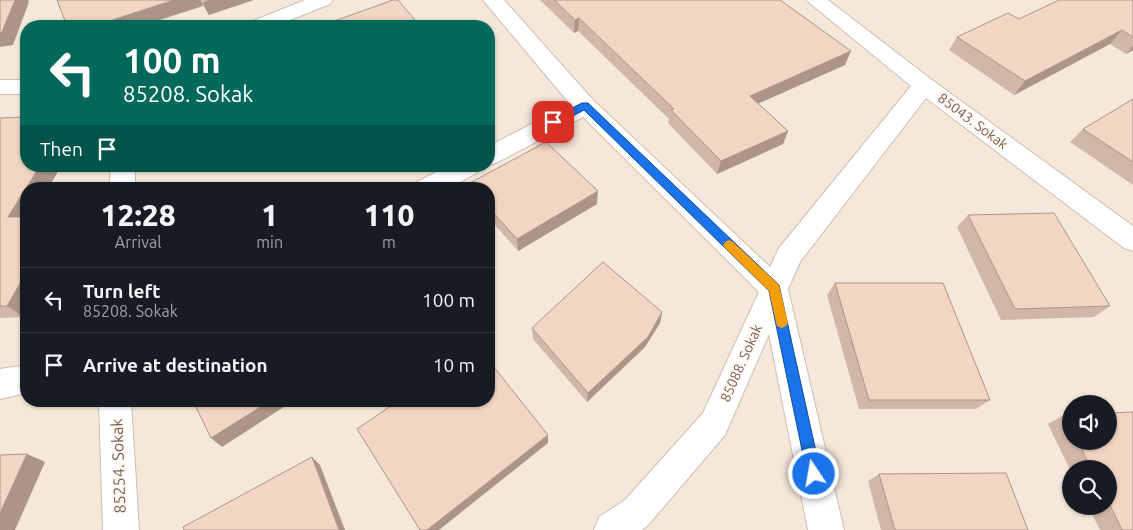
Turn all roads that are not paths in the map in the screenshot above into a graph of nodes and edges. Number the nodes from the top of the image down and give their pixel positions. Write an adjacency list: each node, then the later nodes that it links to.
1 (323, 0): 4 (street)
2 (493, 0): 8 (street)
3 (816, 0): 5 (street, 85043. Sokak)
4 (272, 20)
5 (924, 85): 12 (street, 85043. Sokak); 13 (street, 85088. Sokak)
6 (0, 87): 7 (street)
7 (20, 87)
8 (585, 106): 9 (street); 13 (street)
9 (495, 153)
10 (458, 172): 11 (street)
11 (439, 182)
12 (1133, 240)
13 (774, 289): 18 (street, 85088. Sokak); 19 (street)
14 (20, 380): 15 (street)
15 (0, 384)
16 (115, 407): 17 (street, 85254. Sokak)
17 (121, 530)
18 (612, 530)
19 (826, 530)

